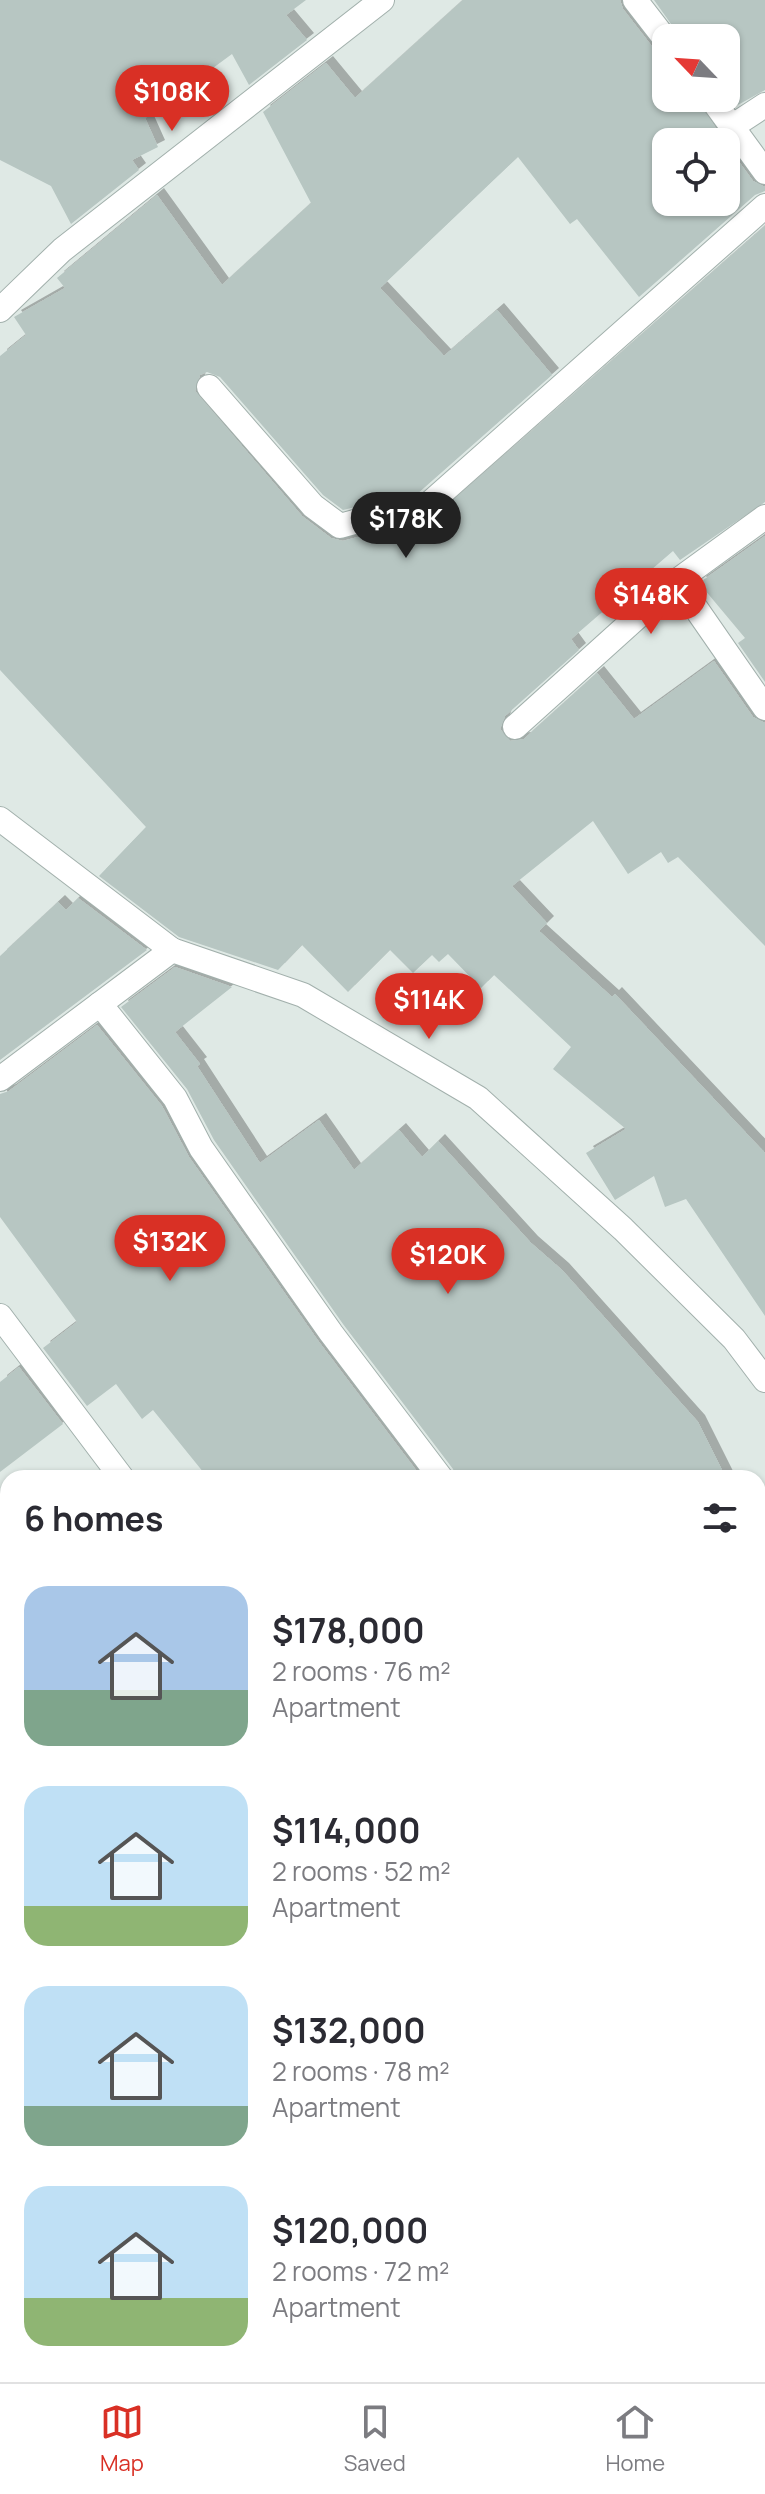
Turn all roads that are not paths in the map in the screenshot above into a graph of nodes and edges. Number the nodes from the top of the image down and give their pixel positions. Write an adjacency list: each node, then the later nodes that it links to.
1 (382, 0): 9 (street)
2 (635, 0): 3 (street)
3 (654, 24)
4 (765, 105): 6 (street)
5 (722, 112): 6 (street)
6 (733, 126): 7 (street)
7 (765, 172)
8 (765, 206): 10 (street)
9 (0, 310)
10 (209, 387)
11 (765, 517): 12 (street)
12 (677, 581): 13 (street); 14 (street)
13 (765, 708)
14 (515, 727)
15 (0, 819): 16 (street)
16 (172, 950): 17 (street); 20 (street)
17 (100, 1004): 18 (street); 22 (street)
18 (0, 1079)
19 (0, 1316): 21 (street)
20 (765, 1380)
21 (116, 1470)
22 (435, 1470)

